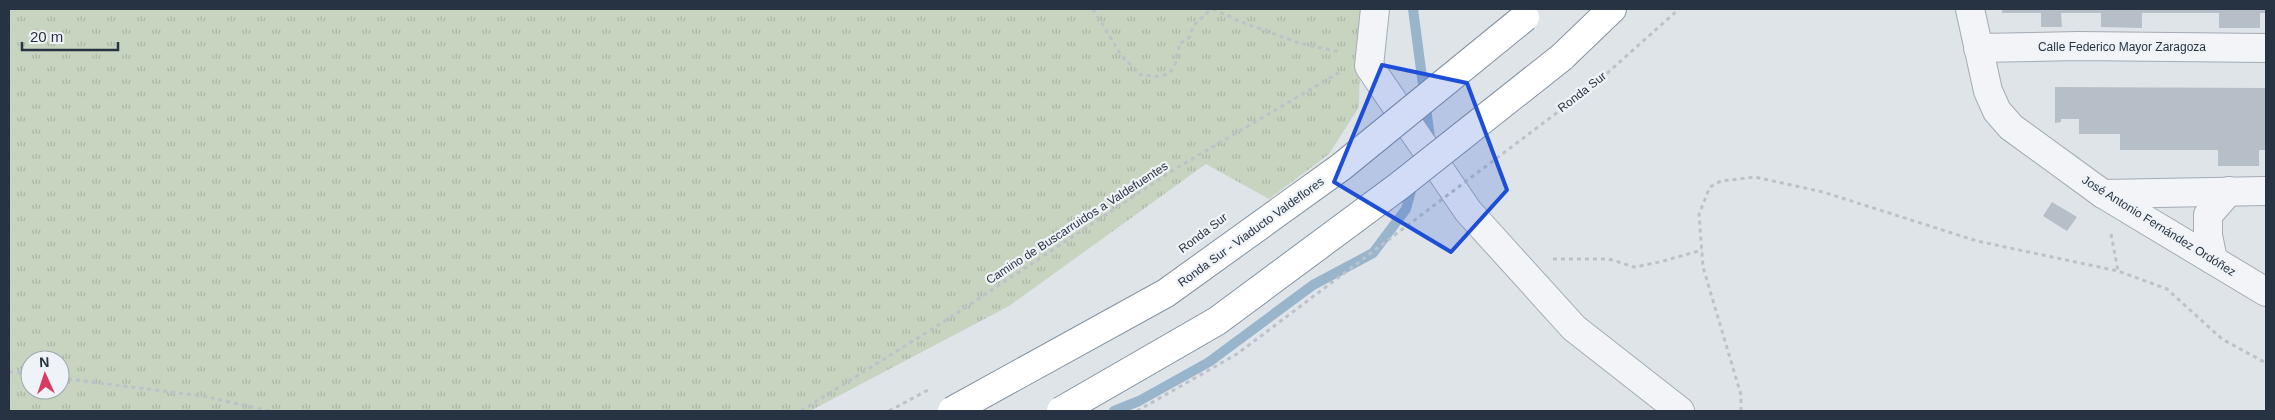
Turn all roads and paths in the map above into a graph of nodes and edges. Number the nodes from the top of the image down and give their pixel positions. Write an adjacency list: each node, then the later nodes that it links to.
1 (1093, 9): 2 (path)
2 (1212, 9): 10 (path)
3 (1375, 9): 10 (street)
4 (1612, 9): 25 (highway, bridge)
5 (1679, 9): 26 (path, Ronda Sur, bridge)
6 (1970, 9): 8 (street, José Antonio Fernández Ordóñez)
7 (1530, 13): 24 (highway, Ronda Sur - Viaducto Valdeflores, bridge)
8 (1978, 48): 9 (street, Calle Federico Mayor Zaragoza); 13 (street, José Antonio Fernández Ordóñez)
9 (2266, 48)
10 (1362, 64): 15 (street); 22 (path, Camino de Buscarruidos a Valdefuentes)
11 (2228, 191): 12 (street); 13 (street); 16 (street)
12 (2266, 191)
13 (2103, 194): 16 (street, José Antonio Fernández Ordóñez)
14 (1702, 250): 15 (path); 18 (path); 28 (path)
15 (1506, 252): 27 (street)
16 (2213, 260): 17 (street, José Antonio Fernández Ordóñez)
17 (2266, 292)
18 (2266, 363)
19 (70, 379): 21 (path)
20 (933, 388): 23 (path, bridge)
21 (269, 411)
22 (801, 411)
23 (889, 411)
24 (952, 411)
25 (1060, 411)
26 (1137, 411)
27 (1680, 411)
28 (1742, 411)

